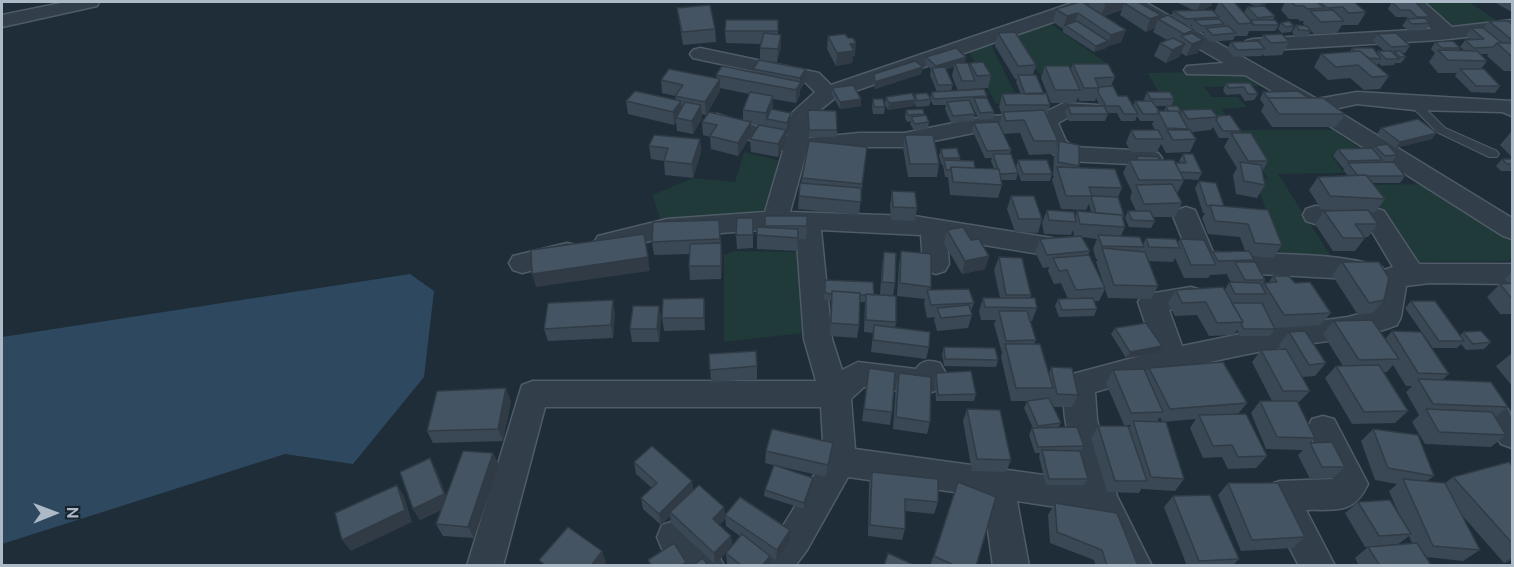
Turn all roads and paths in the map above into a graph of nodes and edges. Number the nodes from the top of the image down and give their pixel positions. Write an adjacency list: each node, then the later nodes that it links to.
1 (90, 2): 5 (street)
2 (1092, 2): 12 (street)
3 (1132, 2): 8 (street)
4 (1414, 2): 7 (street)
5 (2, 21)
6 (1512, 26): 7 (street)
7 (1448, 39): 8 (street)
8 (1212, 47): 10 (street)
9 (700, 54): 12 (street)
10 (1250, 69): 11 (street); 15 (street)
11 (1194, 70)
12 (827, 93): 19 (street)
13 (1506, 101): 14 (street)
14 (1414, 103): 15 (street); 20 (lane)
15 (1314, 106): 27 (street)
16 (1090, 110): 18 (street)
17 (707, 118): 19 (street)
18 (1046, 121): 19 (street); 21 (street)
19 (796, 147): 24 (street)
20 (1493, 154)
21 (1150, 158)
22 (1315, 214): 32 (street)
23 (1186, 216): 32 (street)
24 (775, 220): 25 (street); 29 (street)
25 (808, 221): 26 (street); 36 (street)
26 (933, 228): 28 (street); 30 (street)
27 (1512, 230)
28 (1052, 247)
29 (522, 262)
30 (936, 264)
31 (1512, 274): 32 (street)
32 (1403, 276): 34 (street)
33 (1191, 297): 34 (street)
34 (1172, 359): 40 (street)
35 (930, 372): 36 (street)
36 (835, 394): 38 (street); 42 (street)
37 (1323, 429): 47 (street)
38 (840, 461): 39 (street); 44 (street)
39 (998, 484): 40 (street); 45 (street)
40 (1101, 498): 46 (street)
41 (674, 537): 43 (street)
42 (485, 566)
43 (707, 566)
44 (772, 566)
45 (1011, 566)
46 (1135, 566)
47 (1318, 566)

